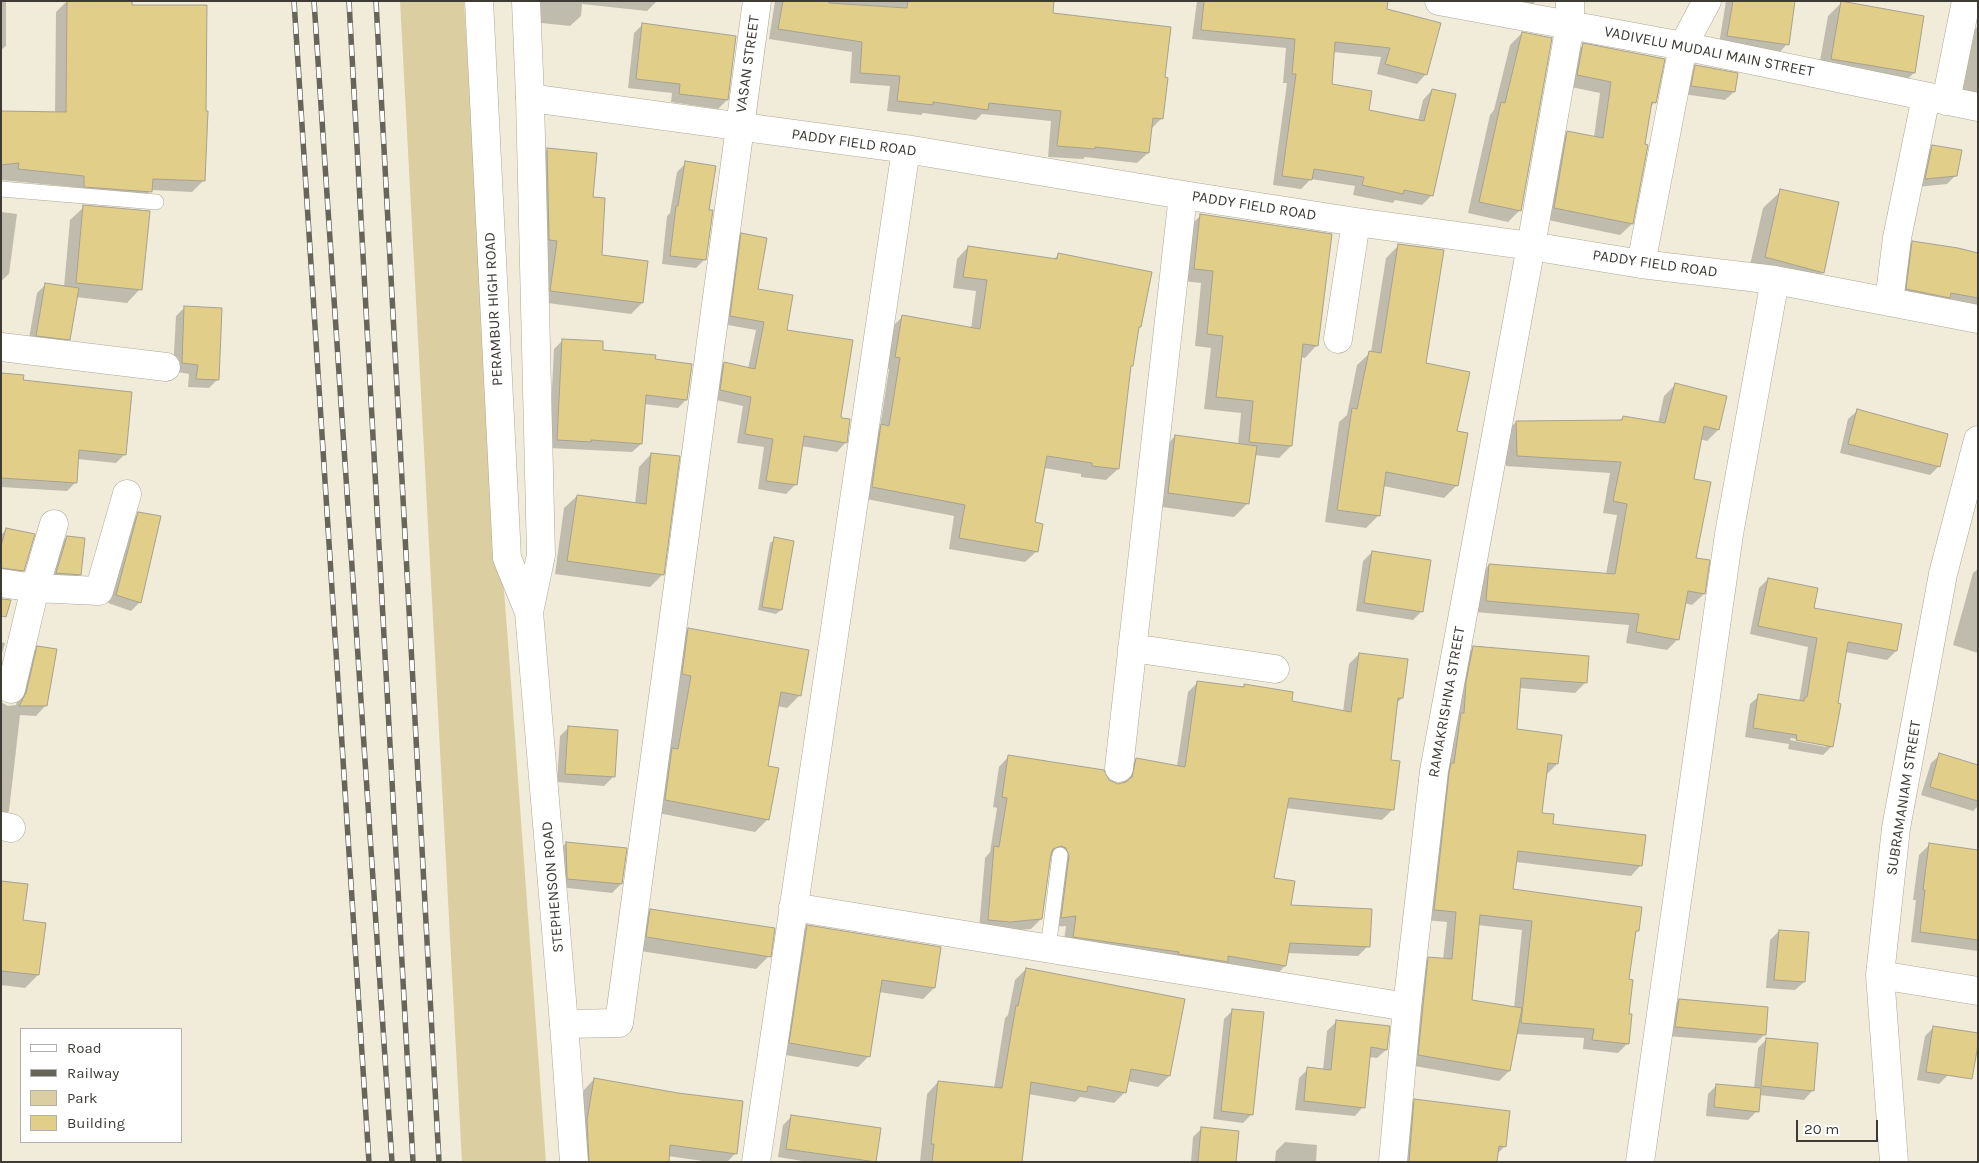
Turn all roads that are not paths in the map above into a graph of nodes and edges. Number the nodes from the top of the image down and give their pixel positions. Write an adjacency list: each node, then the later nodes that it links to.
1 (479, 1): 31 (street, PERAMBUR HIGH ROAD)
2 (526, 1): 9 (street)
3 (757, 1): 12 (street, VASAN STREET)
4 (1439, 1): 7 (street, VADIVELU MUDALI MAIN STREET)
5 (1707, 1): 8 (street)
6 (1966, 1): 10 (street)
7 (1570, 13): 8 (street, VADIVELU MUDALI MAIN STREET); 18 (street, RAMAKRISHNA STREET)
8 (1683, 46): 10 (street, VADIVELU MUDALI MAIN STREET); 19 (street)
9 (530, 98): 12 (street, PADDY FIELD ROAD); 31 (street)
10 (1936, 99): 11 (street, VADIVELU MUDALI MAIN STREET); 21 (street)
11 (1978, 107)
12 (740, 127): 13 (street, PADDY FIELD ROAD); 42 (street, VASAN STREET)
13 (906, 149): 15 (street, PADDY FIELD ROAD); 37 (street)
14 (1, 189): 16 (lane)
15 (1184, 195): 17 (street, PADDY FIELD ROAD); 32 (street)
16 (156, 202)
17 (1356, 222): 18 (street, PADDY FIELD ROAD); 23 (street)
18 (1531, 246): 19 (street, PADDY FIELD ROAD); 41 (street, RAMAKRISHNA STREET)
19 (1641, 264): 20 (street, PADDY FIELD ROAD)
20 (1775, 280): 21 (street, PADDY FIELD ROAD); 46 (street)
21 (1889, 302): 22 (street, PADDY FIELD ROAD)
22 (1978, 319)
23 (1338, 339)
24 (1, 347): 25 (street)
25 (166, 367)
26 (1978, 440): 39 (street, SUBRAMANIAM STREET)
27 (127, 494): 30 (street)
28 (54, 524): 30 (street)
29 (1, 584): 30 (street)
30 (35, 588): 34 (street)
31 (529, 612): 42 (street, STEPHENSON ROAD)
32 (1132, 648): 33 (street); 35 (street)
33 (1275, 669)
34 (11, 689)
35 (1119, 768)
36 (1060, 855): 38 (lane)
37 (793, 907): 38 (street); 44 (street)
38 (1048, 949): 41 (street)
39 (1880, 975): 40 (street); 47 (street, SUBRAMANIAM STREET)
40 (1978, 991)
41 (1407, 1007): 45 (street, RAMAKRISHNA STREET)
42 (564, 1024): 43 (street, STEPHENSON ROAD)
43 (574, 1162)
44 (756, 1162)
45 (1393, 1162)
46 (1640, 1162)
47 (1894, 1162)

